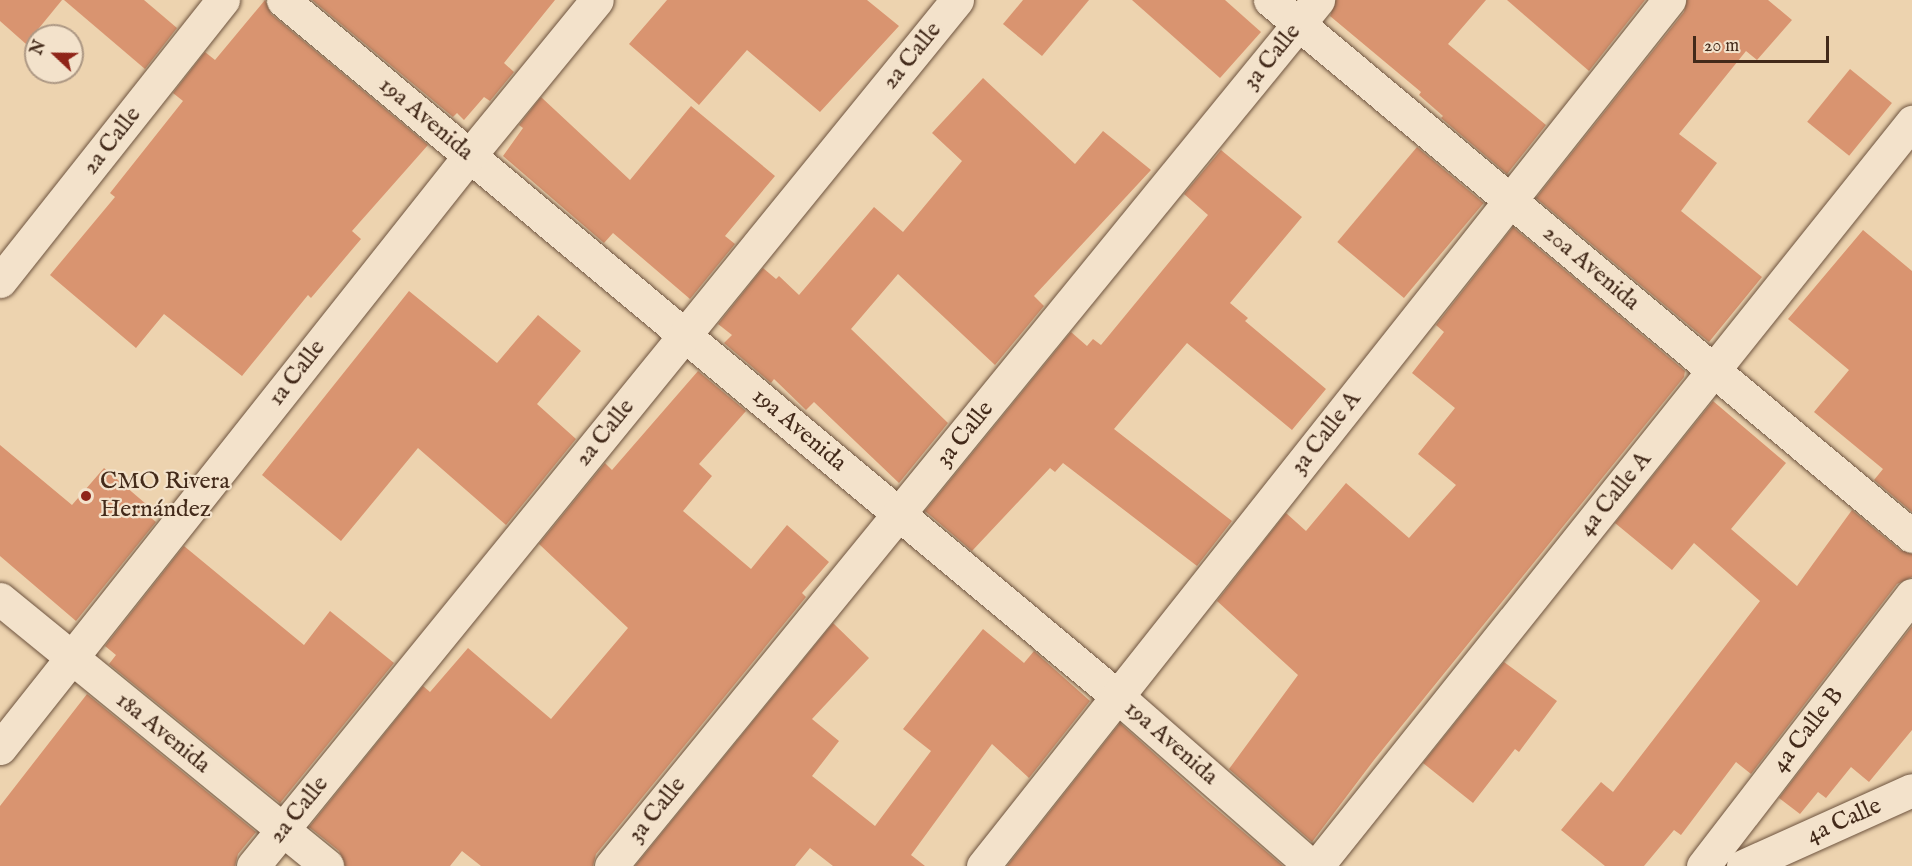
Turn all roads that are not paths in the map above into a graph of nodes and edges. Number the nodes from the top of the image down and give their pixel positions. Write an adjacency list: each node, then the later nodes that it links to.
1 (223, 0): 11 (street, 2a Calle)
2 (283, 0): 9 (street, 19a Avenida)
3 (597, 0): 9 (street, 1a Calle)
4 (957, 0): 12 (street, 2a Calle)
5 (1270, 0): 7 (street, 20a Avenida)
6 (1669, 0): 10 (street, 3a Calle A)
7 (1308, 12): 10 (street, 20a Avenida); 14 (street, 3a Calle)
8 (1912, 122): 13 (street, 4a Calle A)
9 (470, 155): 12 (street, 19a Avenida); 18 (street, 1a Calle)
10 (1510, 200): 13 (street, 20a Avenida); 19 (street, 3a Calle A)
11 (0, 281)
12 (686, 334): 14 (street, 19a Avenida); 22 (street, 2a Calle)
13 (1714, 370): 15 (street, 20a Avenida); 28 (street, 4a Calle A)
14 (900, 515): 19 (street, 19a Avenida); 25 (street, 3a Calle)
15 (1912, 536)
16 (1912, 595): 29 (street, 4a Calle B)
17 (0, 599): 18 (street, 18a Avenida)
18 (71, 659): 20 (street, 1a Calle); 22 (street, 18a Avenida)
19 (1117, 696): 26 (street, 3a Calle A); 27 (street, 19a Avenida)
20 (0, 748)
21 (1912, 790): 30 (street, 4a Calle)
22 (283, 830): 23 (street, 2a Calle); 24 (street, 18a Avenida)
23 (253, 866)
24 (327, 866)
25 (611, 866)
26 (983, 866)
27 (1311, 866)
28 (1317, 866)
29 (1703, 866)
30 (1743, 866)

